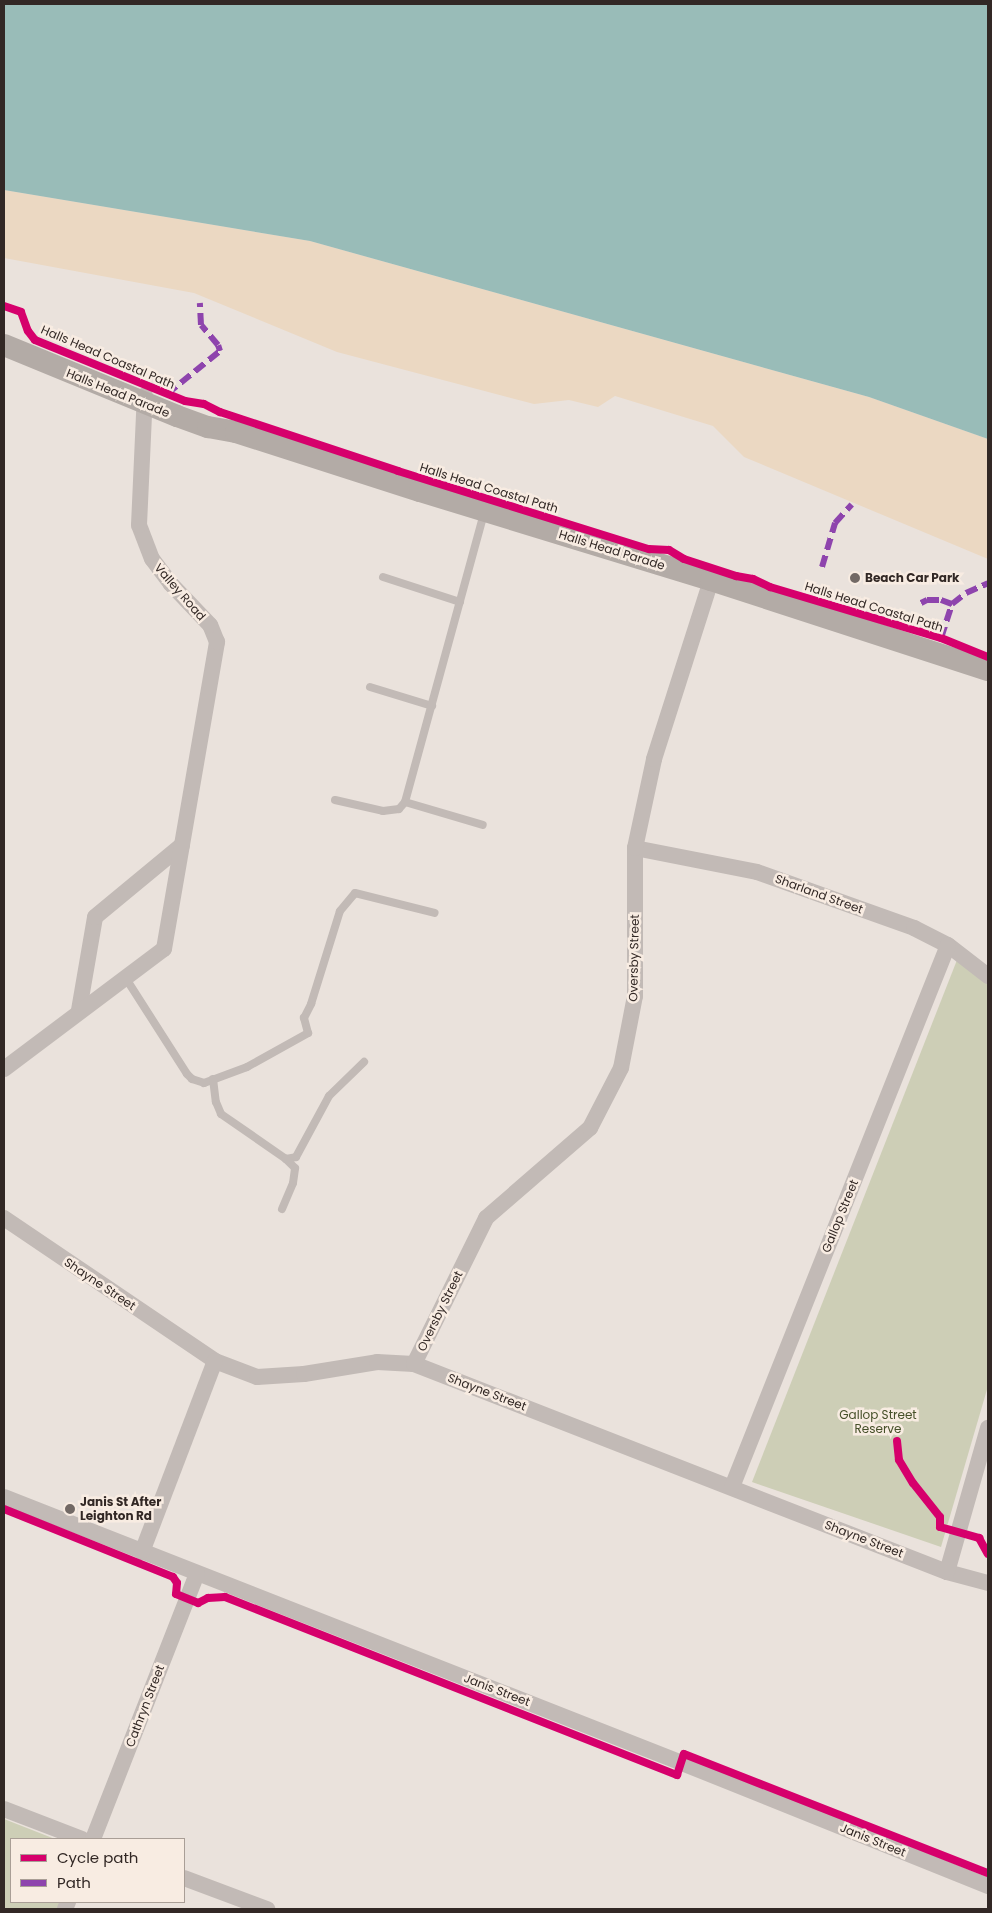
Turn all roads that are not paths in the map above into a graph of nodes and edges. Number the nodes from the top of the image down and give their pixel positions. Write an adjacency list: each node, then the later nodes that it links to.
1 (4, 334): 3 (street, Halls Head Parade)
2 (4, 345): 3 (street, Halls Head Parade)
3 (144, 400): 4 (street, Halls Head Parade); 14 (street, Valley Road)
4 (485, 511): 6 (street, Halls Head Parade); 7 (lane)
5 (383, 577): 7 (lane)
6 (711, 580): 8 (street, Halls Head Parade); 15 (street, Oversby Street)
7 (460, 602): 10 (lane)
8 (988, 670)
9 (370, 687): 10 (lane)
10 (432, 706): 12 (lane)
11 (335, 800): 12 (lane)
12 (406, 802): 13 (lane)
13 (483, 825)
14 (182, 846): 19 (street, Valley Road); 20 (street)
15 (635, 848): 17 (street, Sharland Street); 28 (street, Oversby Street)
16 (435, 914): 23 (lane)
17 (948, 946): 18 (street, Sharland Street); 30 (street, Gallop Street)
18 (988, 976)
19 (126, 977): 20 (street, Valley Road); 23 (lane)
20 (80, 1010): 22 (street, Valley Road)
21 (364, 1062): 24 (lane)
22 (4, 1069)
23 (213, 1080): 24 (lane)
24 (286, 1159): 25 (lane)
25 (282, 1209)
26 (4, 1218): 27 (street, Shayne Street)
27 (215, 1361): 28 (street, Shayne Street); 32 (street)
28 (414, 1364): 30 (street, Shayne Street)
29 (988, 1428): 33 (street)
30 (732, 1487): 33 (street, Shayne Street)
31 (4, 1497): 32 (street, Janis Street)
32 (142, 1552): 34 (street, Janis Street)
33 (947, 1572): 35 (street, Shayne Street)
34 (197, 1574): 38 (street, Cathryn Street); 40 (street, Janis Street)
35 (988, 1583)
36 (4, 1809): 37 (street)
37 (79, 1838)
38 (93, 1838)
39 (185, 1878): 41 (street)
40 (988, 1886)
41 (267, 1909)

